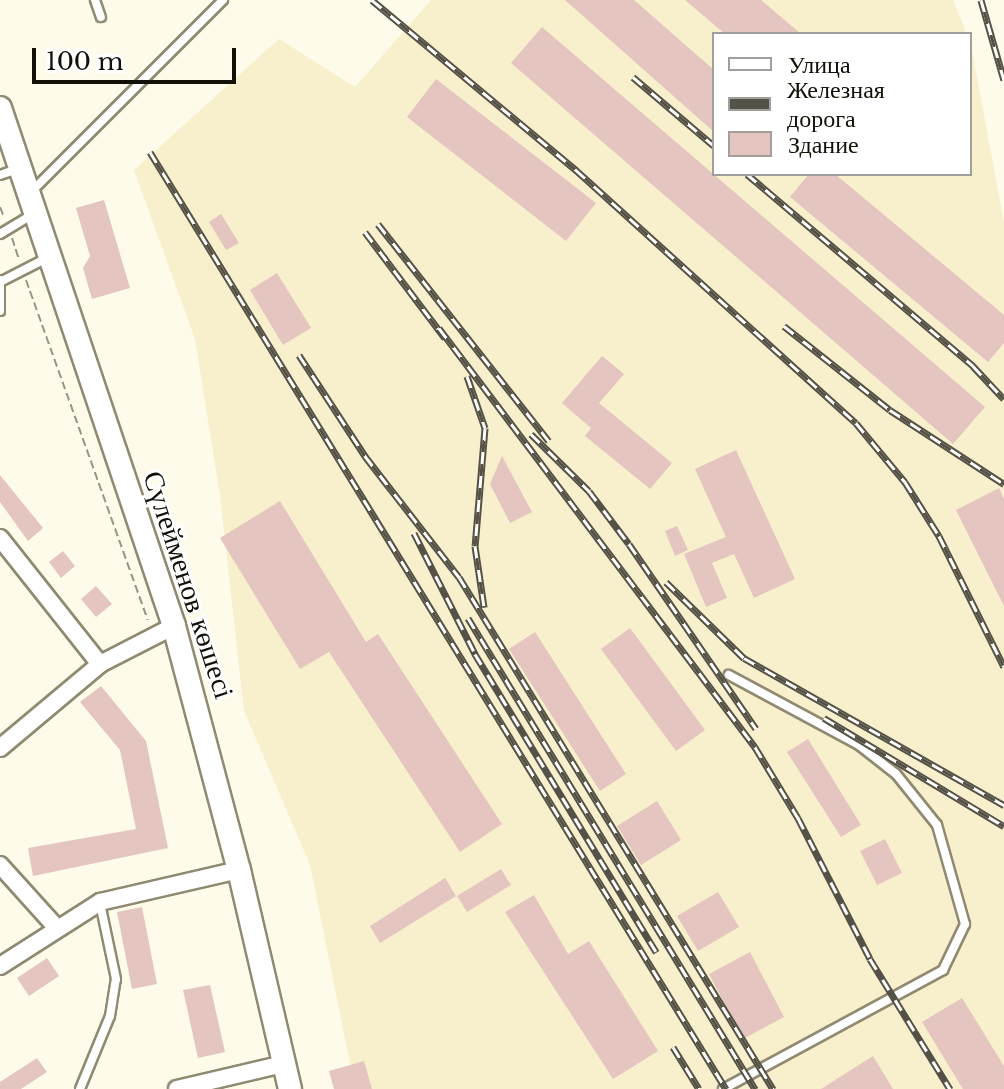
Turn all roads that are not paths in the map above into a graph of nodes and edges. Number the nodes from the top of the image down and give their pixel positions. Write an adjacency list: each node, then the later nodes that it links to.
1 (95, 0): 3 (lane)
2 (223, 0): 6 (lane)
3 (101, 17)
4 (1, 112): 5 (street, Сүлейменов көшесі)
5 (9, 172): 6 (street, Сүлейменов көшесі)
6 (30, 205): 7 (lane); 8 (street, Сүлейменов көшесі)
7 (0, 234)
8 (47, 258): 9 (lane); 12 (street, Сүлейменов көшесі)
9 (0, 281): 10 (lane)
10 (0, 311)
11 (0, 538): 13 (street)
12 (164, 631): 13 (street); 17 (street, Сүлейменов көшесі)
13 (100, 664): 15 (street)
14 (729, 675): 26 (lane)
15 (0, 748)
16 (0, 865): 19 (street)
17 (239, 870): 18 (street); 21 (street, Сүлейменов көшесі)
18 (100, 902): 19 (street); 23 (lane)
19 (56, 927): 20 (street)
20 (0, 966)
21 (284, 1064): 22 (street); 25 (street, Сүлейменов көшесі)
22 (237, 1082): 24 (street)
23 (80, 1089)
24 (177, 1089)
25 (290, 1089)
26 (723, 1089)

